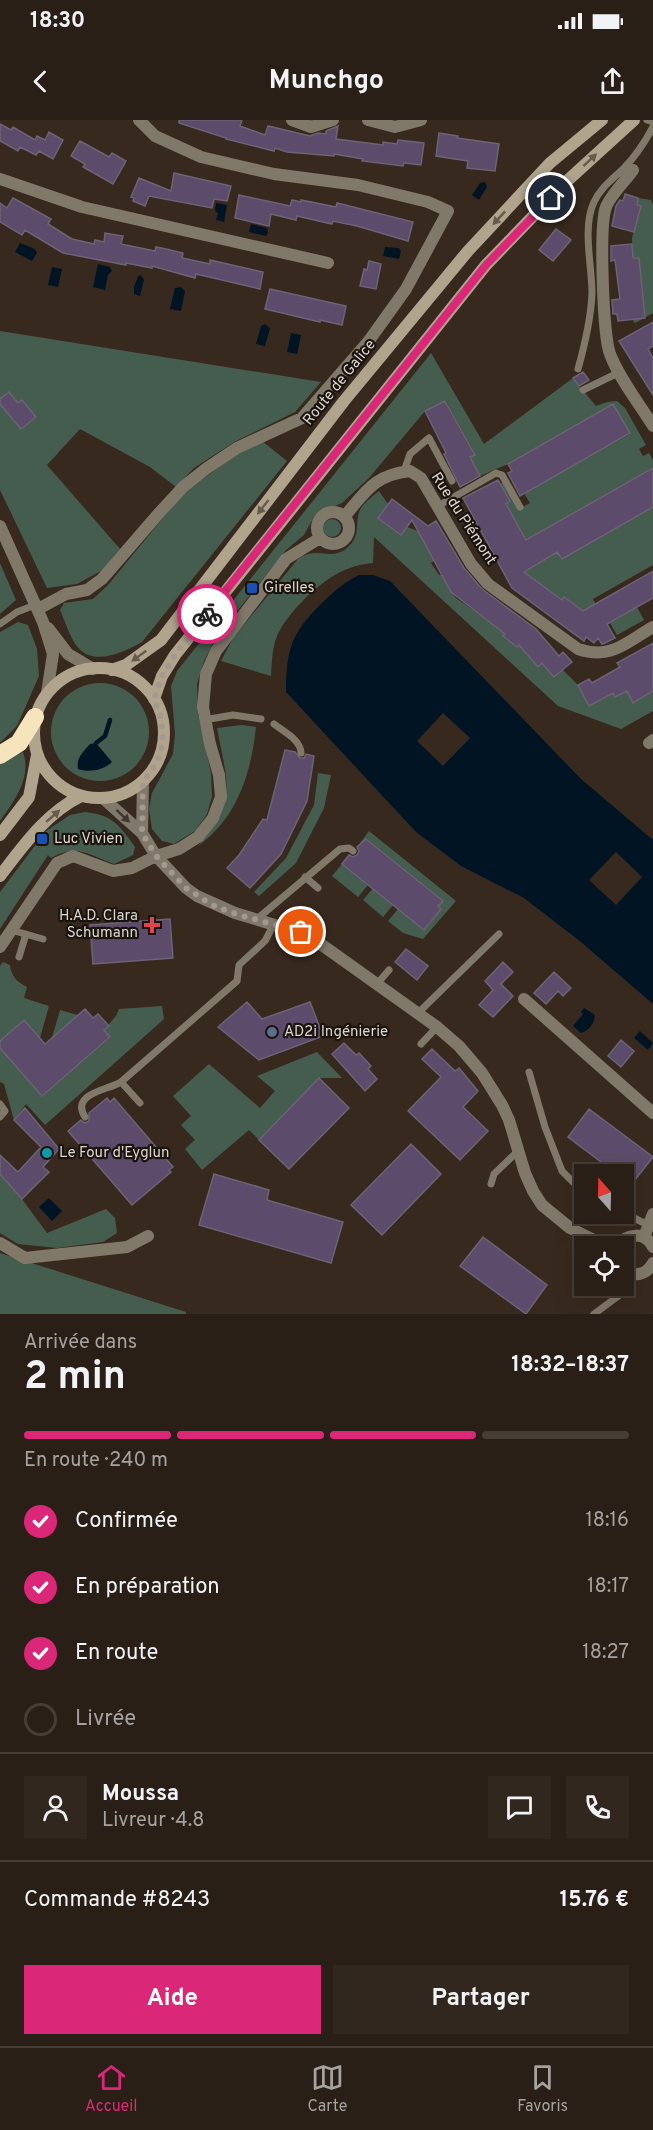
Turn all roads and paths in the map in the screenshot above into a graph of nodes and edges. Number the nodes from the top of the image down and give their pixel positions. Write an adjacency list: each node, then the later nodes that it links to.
1 (139, 120): 25 (street)
2 (292, 120): 3 (street)
3 (333, 120)
4 (368, 120): 5 (street)
5 (421, 120)
6 (602, 120): 30 (main road, Route de Galice, one-way to 30)
7 (634, 120): 32 (main road, one-way to 7)
8 (647, 120): 9 (lane)
9 (653, 122)
10 (653, 127): 14 (lane)
11 (633, 170): 15 (street)
12 (0, 179): 13 (street)
13 (328, 263)
14 (578, 369)
15 (620, 372): 16 (lane); 17 (street)
16 (583, 390)
17 (653, 426)
18 (404, 471): 19 (lane); 20 (street, Rue du Piémont); 22 (street)
19 (452, 481)
20 (438, 506): 21 (lane); 28 (street, Rue du Piémont)
21 (520, 507)
22 (344, 517): 24 (street); 24 (street)
23 (0, 526): 25 (street)
24 (320, 538): 35 (street)
25 (37, 607): 26 (street); 27 (lane)
26 (43, 622): 29 (street); 31 (street)
27 (0, 624)
28 (653, 627)
29 (93, 669): 30 (main road); 31 (main road)
30 (112, 670): 32 (main road)
31 (47, 693): 33 (main road)
32 (154, 699): 40 (main road)
33 (35, 717): 38 (main road); 39 (highway)
34 (261, 719): 35 (lane)
35 (204, 720): 46 (street)
36 (274, 724): 37 (lane)
37 (301, 753)
38 (37, 755): 41 (main road); 44 (main road)
39 (0, 756)
40 (143, 781): 42 (main road); 43 (street)
41 (81, 796): 42 (main road); 47 (main road, one-way to 41)
42 (104, 799): 43 (street, one-way to 43)
43 (142, 833): 46 (street)
44 (0, 835)
45 (353, 851): 48 (lane)
46 (156, 856): 50 (street); 52 (street)
47 (0, 876)
48 (305, 877): 49 (lane); 50 (lane)
49 (318, 888)
50 (257, 919): 51 (street)
51 (274, 924): 59 (street); 65 (lane)
52 (11, 930): 53 (lane); 56 (street)
53 (26, 934): 55 (lane); 57 (lane)
54 (499, 934): 61 (lane)
55 (43, 939)
56 (0, 946)
57 (19, 957)
58 (389, 970): 59 (lane)
59 (377, 984): 61 (street)
60 (524, 999): 68 (street)
61 (411, 1011): 62 (street)
62 (437, 1027): 63 (lane); 71 (street)
63 (421, 1044)
64 (529, 1072): 72 (lane)
65 (121, 1082): 66 (lane); 70 (lane)
66 (140, 1103)
67 (0, 1104): 69 (lane)
68 (653, 1113)
69 (0, 1117)
70 (85, 1117)
71 (517, 1152): 73 (lane); 77 (street)
72 (574, 1183)
73 (491, 1184)
74 (634, 1215): 75 (lane)
75 (651, 1219): 79 (street)
76 (148, 1236): 80 (street)
77 (586, 1236)
78 (634, 1236): 79 (street)
79 (644, 1237): 81 (street)
80 (0, 1243)
81 (653, 1247)
82 (653, 1263): 83 (street)
83 (634, 1275)
84 (618, 1296): 85 (lane)
85 (594, 1314)

